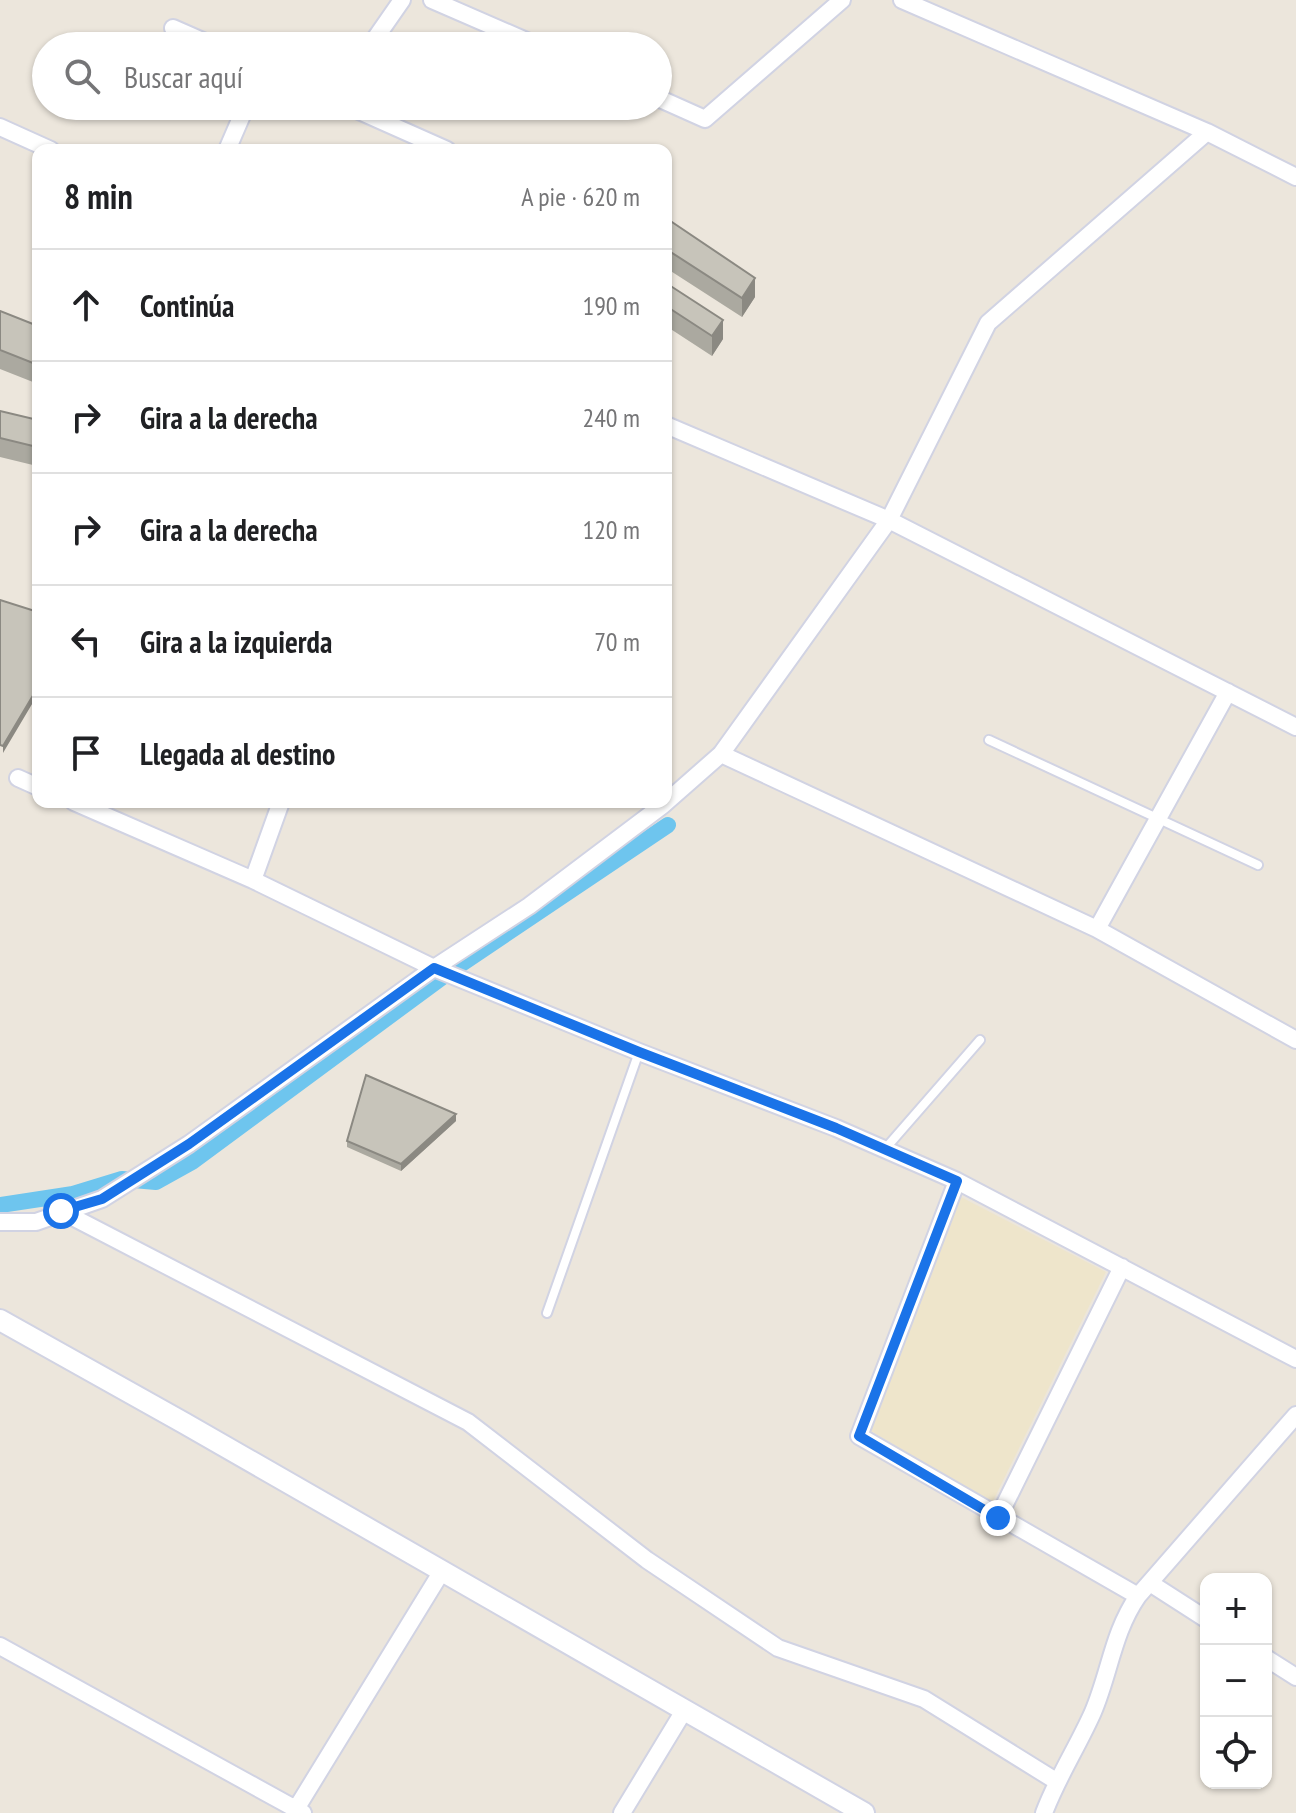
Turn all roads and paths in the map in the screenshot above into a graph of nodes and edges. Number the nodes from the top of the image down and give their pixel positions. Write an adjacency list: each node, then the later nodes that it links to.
1 (402, 0): 7 (street)
2 (432, 0): 8 (street)
3 (842, 0): 9 (street)
4 (902, 0): 13 (street)
5 (173, 28): 6 (street)
6 (182, 32)
7 (380, 32)
8 (506, 32)
9 (672, 104)
10 (240, 120): 15 (street)
11 (380, 120): 16 (street)
12 (0, 127): 14 (street)
13 (1207, 132): 17 (street); 19 (street)
14 (38, 144)
15 (230, 144)
16 (434, 144)
17 (1296, 177)
18 (672, 428): 19 (street)
19 (889, 520): 20 (street); 23 (street)
20 (1228, 692): 21 (street); 30 (street)
21 (1296, 727)
22 (989, 740): 30 (lane)
23 (721, 754): 26 (street); 33 (street)
24 (18, 778): 25 (street)
25 (32, 784)
26 (672, 797)
27 (88, 808): 32 (street)
28 (279, 808): 32 (street)
29 (659, 808): 34 (street)
30 (1157, 818): 31 (lane); 33 (street)
31 (1258, 865)
32 (253, 880): 34 (street)
33 (1097, 929): 36 (street)
34 (434, 968): 37 (street); 40 (street)
35 (980, 1040): 38 (lane)
36 (1296, 1040)
37 (639, 1052): 38 (street); 43 (lane)
38 (885, 1149): 39 (street)
39 (957, 1181): 42 (street); 47 (street)
40 (61, 1211): 41 (street); 55 (street)
41 (0, 1222)
42 (1122, 1267): 45 (street); 47 (street)
43 (547, 1313)
44 (0, 1320): 48 (street)
45 (1296, 1359)
46 (1296, 1415): 49 (street)
47 (998, 1518): 49 (street)
48 (442, 1571): 54 (street); 56 (street)
49 (1144, 1589): 50 (street); 55 (street)
50 (1200, 1616)
51 (0, 1646): 56 (street)
52 (1272, 1662): 53 (street)
53 (1296, 1677)
54 (685, 1709): 57 (street); 58 (street)
55 (1056, 1781): 59 (street)
56 (300, 1811)
57 (622, 1813)
58 (864, 1813)
59 (1044, 1813)

